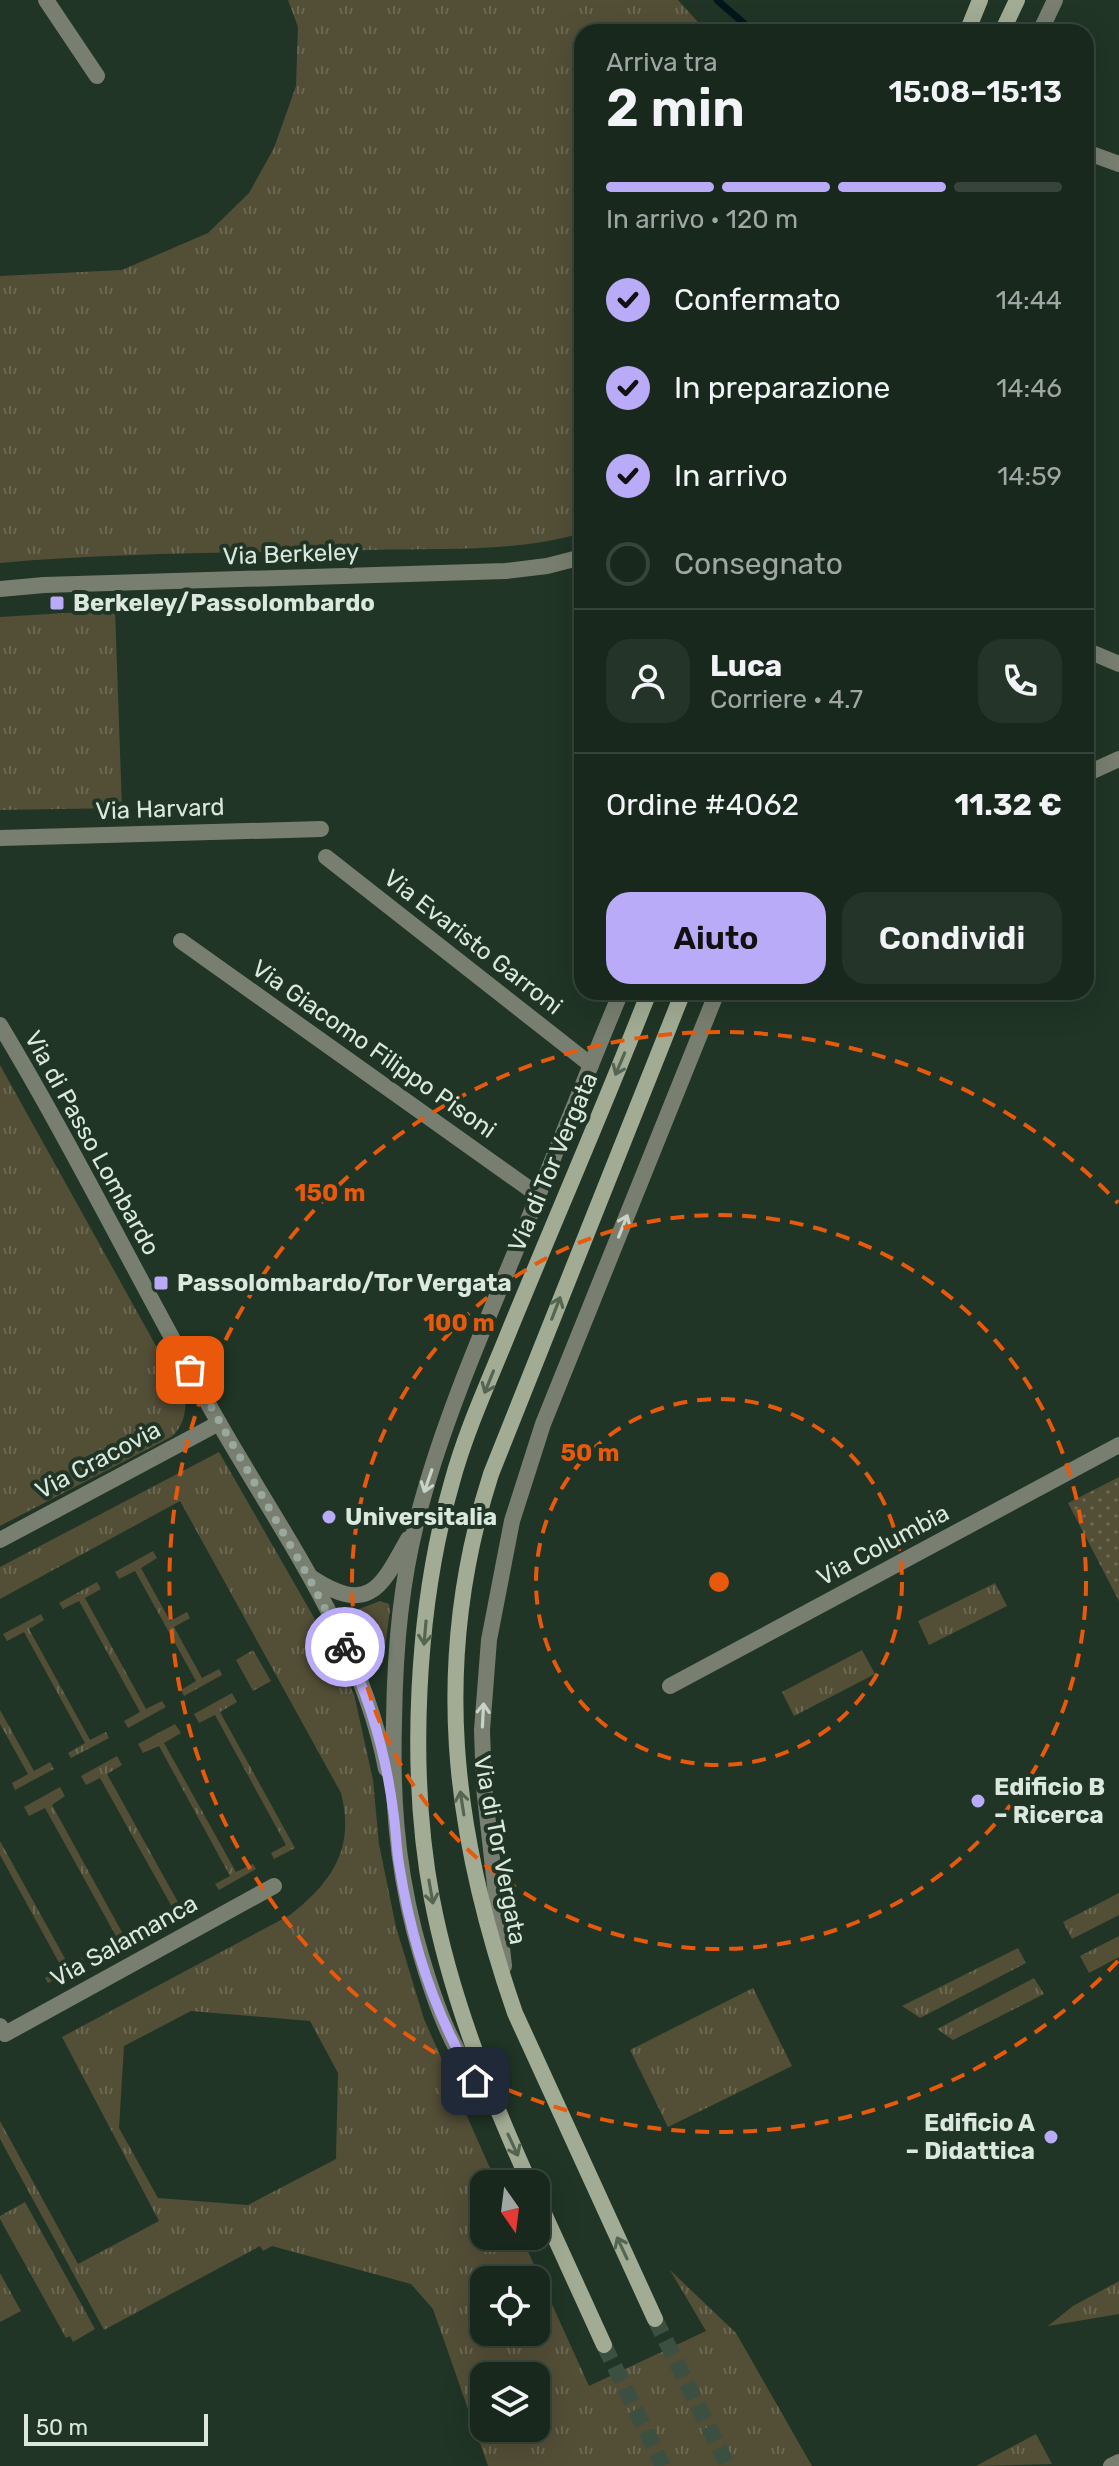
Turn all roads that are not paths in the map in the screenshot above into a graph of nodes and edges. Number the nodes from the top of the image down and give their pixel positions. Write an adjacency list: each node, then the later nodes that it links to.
1 (46, 0): 8 (street)
2 (980, 0): 5 (main road)
3 (1017, 0): 6 (main road)
4 (1055, 0): 7 (street)
5 (970, 24)
6 (1006, 24)
7 (1044, 24)
8 (97, 76)
9 (1094, 155): 10 (street)
10 (1119, 164)
11 (574, 559): 12 (street, Via Berkeley)
12 (0, 589)
13 (1094, 653): 14 (street)
14 (1119, 664)
15 (1119, 759): 16 (street)
16 (1094, 770)
17 (321, 829): 18 (street, Via Harvard)
18 (0, 838)
19 (326, 857): 26 (street, Via Evaristo Garroni)
20 (181, 941): 27 (street, Via Giacomo Filippo Pisoni)
21 (618, 1000): 26 (street, Via di Tor Vergata)
22 (646, 1000): 38 (main road, Via di Tor Vergata, one-way to 38)
23 (680, 1000): 36 (main road, Via di Tor Vergata, one-way to 23)
24 (714, 1000): 36 (street, Via di Tor Vergata, one-way to 24)
25 (0, 1025): 28 (street, Via di Passo Lombardo)
26 (591, 1065): 27 (street, Via di Tor Vergata)
27 (538, 1195): 30 (street, Via di Tor Vergata, one-way to 30)
28 (219, 1423): 31 (street, Via Cracovia); 32 (street, Via di Passo Lombardo)
29 (1119, 1445): 33 (street, Via Columbia)
30 (416, 1524): 32 (street); 34 (street, Via di Tor Vergata)
31 (0, 1540)
32 (308, 1576): 34 (street, Via di Passo Lombardo)
33 (670, 1686)
34 (394, 1810): 38 (street)
35 (274, 1886): 37 (street, Via Salamanca)
36 (506, 1987): 41 (main road, Via di Tor Vergata, one-way to 36)
37 (0, 2026)
38 (495, 2106): 39 (main road, Via di Tor Vergata, one-way to 39)
39 (524, 2170)
40 (550, 2227): 42 (main road)
41 (655, 2319)
42 (604, 2345)
43 (1119, 2462): 44 (street)
44 (1111, 2466)

